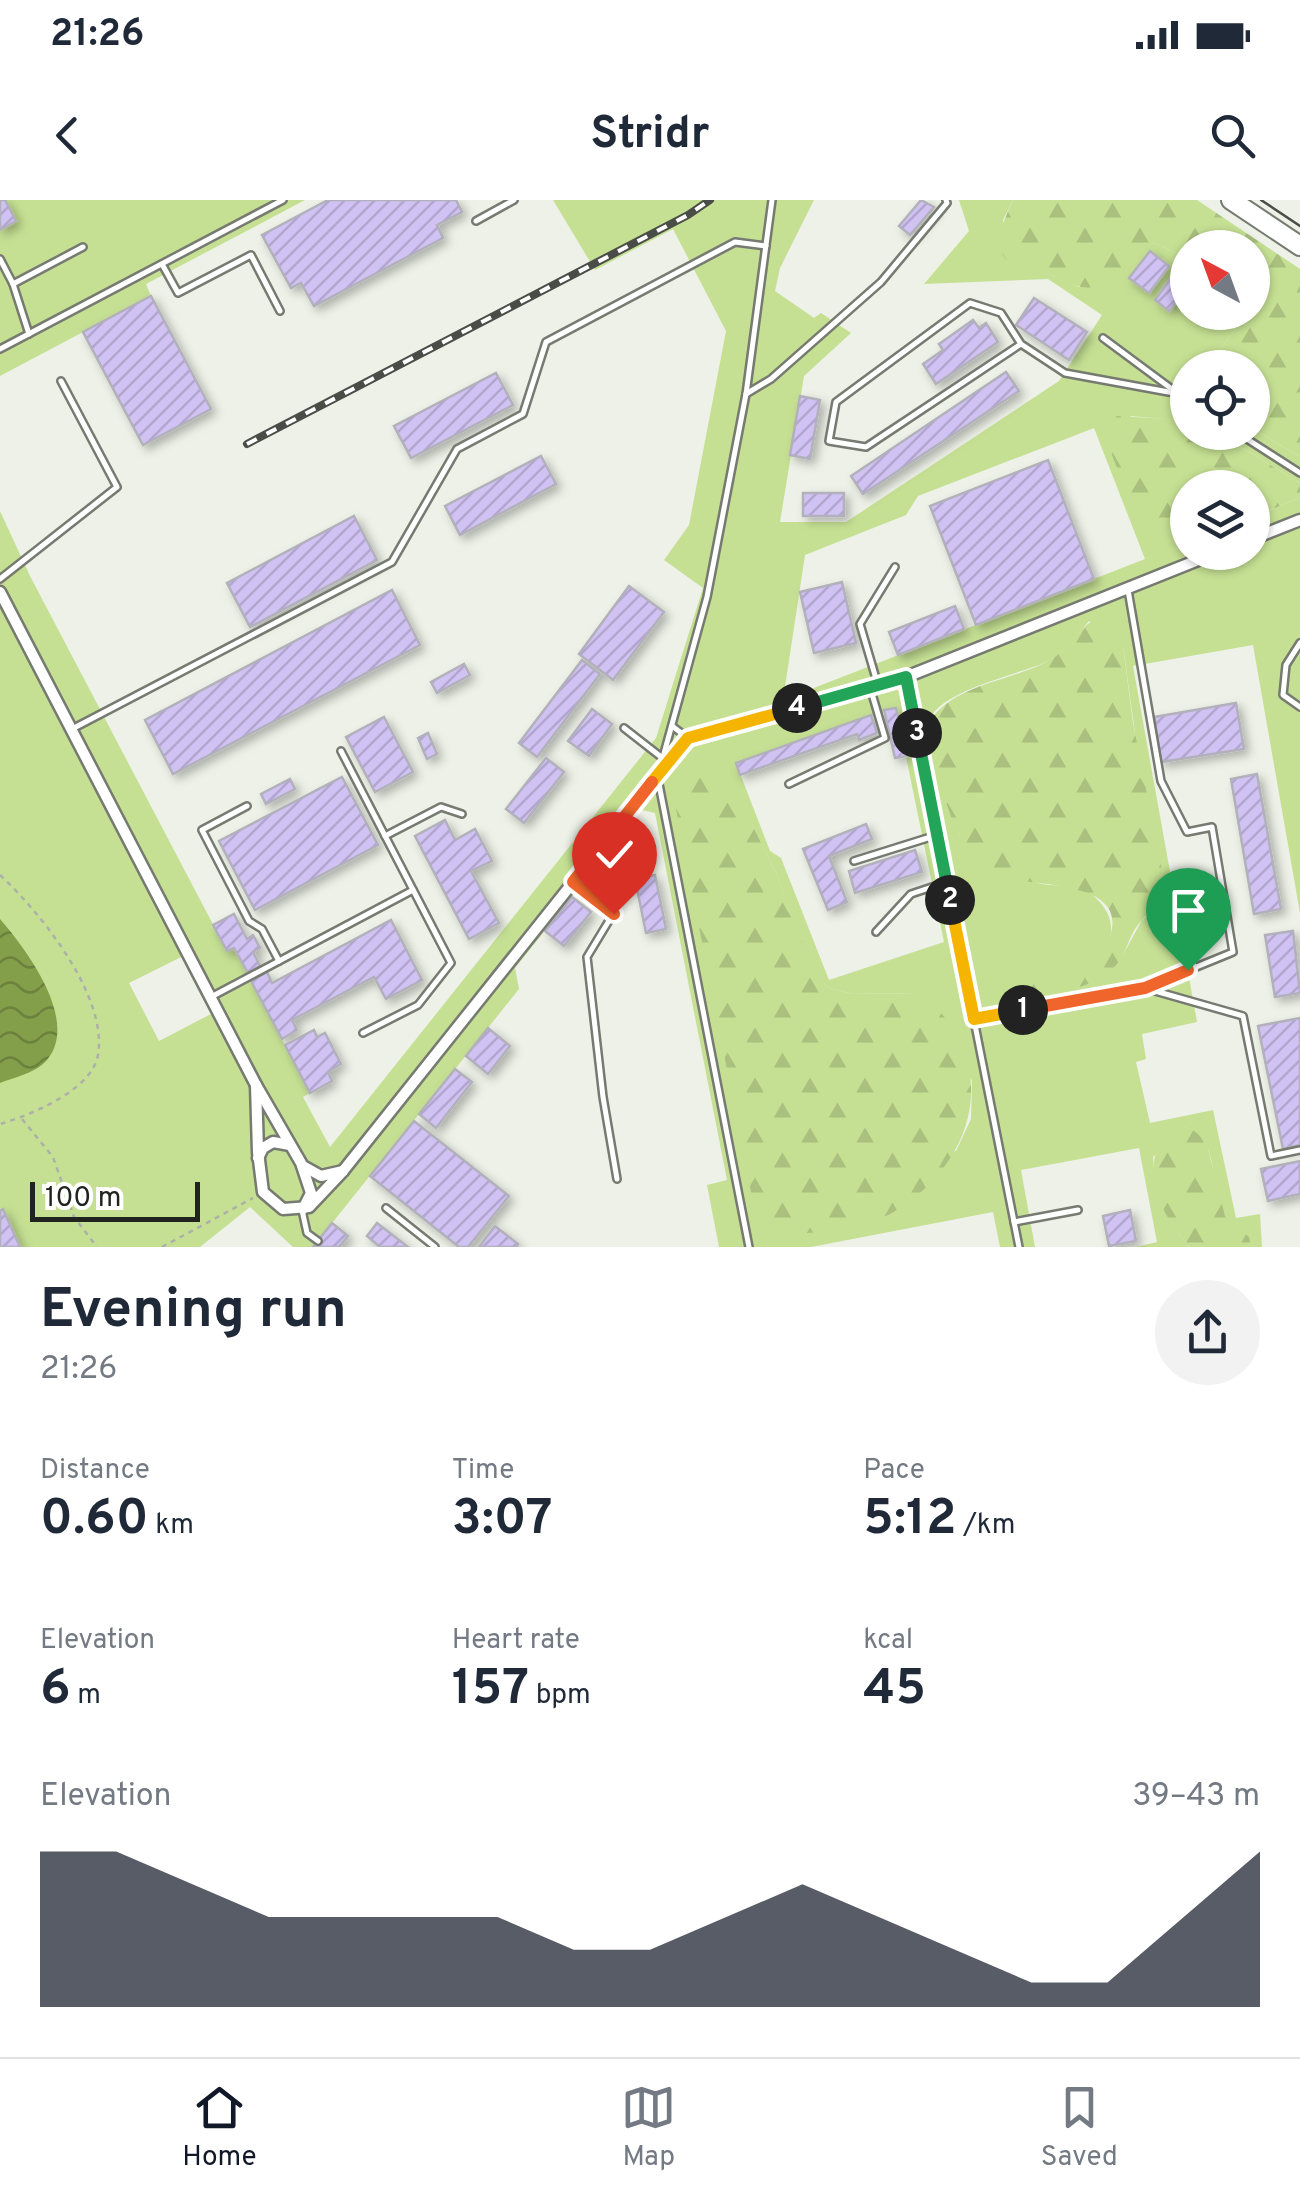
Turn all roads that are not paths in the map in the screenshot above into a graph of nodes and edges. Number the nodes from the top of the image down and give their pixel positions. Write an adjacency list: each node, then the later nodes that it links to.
1 (283, 200): 11 (lane)
2 (514, 200): 6 (lane)
3 (772, 200): 7 (lane)
4 (946, 200): 21 (lane)
5 (1231, 200): 8 (main road)
6 (476, 222)
7 (766, 246): 21 (lane); 37 (lane)
8 (1300, 246)
9 (83, 247): 12 (lane)
10 (0, 259): 12 (lane)
11 (162, 264): 13 (lane); 14 (lane)
12 (13, 284): 14 (lane)
13 (280, 311)
14 (29, 334): 17 (lane)
15 (1103, 338): 19 (lane)
16 (1021, 344): 16 (lane); 20 (lane)
17 (0, 349)
18 (61, 381): 28 (lane)
19 (1170, 389)
20 (1170, 391)
21 (746, 394): 35 (lane)
22 (1264, 450): 23 (lane)
23 (1300, 473)
24 (1300, 520): 25 (street)
25 (1270, 532)
26 (895, 567): 33 (lane)
27 (1173, 570): 29 (street)
28 (0, 579)
29 (1128, 588): 32 (street); 53 (lane)
30 (0, 592): 37 (street)
31 (1300, 644): 34 (lane)
32 (906, 677): 33 (street); 45 (lane)
33 (874, 686): 38 (street); 42 (lane)
34 (1300, 707)
35 (672, 726): 38 (lane); 40 (lane)
36 (624, 728): 40 (lane)
37 (72, 729): 54 (street)
38 (688, 738): 40 (street)
39 (341, 752): 46 (lane)
40 (665, 761): 41 (street)
41 (658, 776): 48 (street); 70 (lane)
42 (788, 784)
43 (247, 806): 52 (lane)
44 (462, 814): 46 (lane)
45 (938, 835): 47 (lane); 49 (lane)
46 (385, 836): 50 (lane)
47 (854, 861)
48 (573, 882): 62 (street); 63 (lane)
49 (947, 882): 51 (lane); 55 (lane)
50 (414, 890): 52 (lane); 56 (lane)
51 (876, 932)
52 (279, 961): 54 (lane)
53 (1145, 988): 55 (lane); 59 (lane)
54 (211, 997): 57 (street)
55 (974, 1019): 67 (lane)
56 (363, 1033)
57 (256, 1085): 58 (street); 60 (street)
58 (290, 1145): 60 (street); 61 (street)
59 (1300, 1150)
60 (258, 1159): 65 (street)
61 (301, 1163): 62 (street); 65 (street)
62 (344, 1171): 65 (street)
63 (617, 1179)
64 (386, 1208): 69 (lane)
65 (302, 1210): 68 (lane)
66 (1078, 1210): 67 (lane)
67 (1014, 1222): 71 (lane)
68 (318, 1241)
69 (436, 1247)
70 (750, 1247)
71 (1019, 1247)

